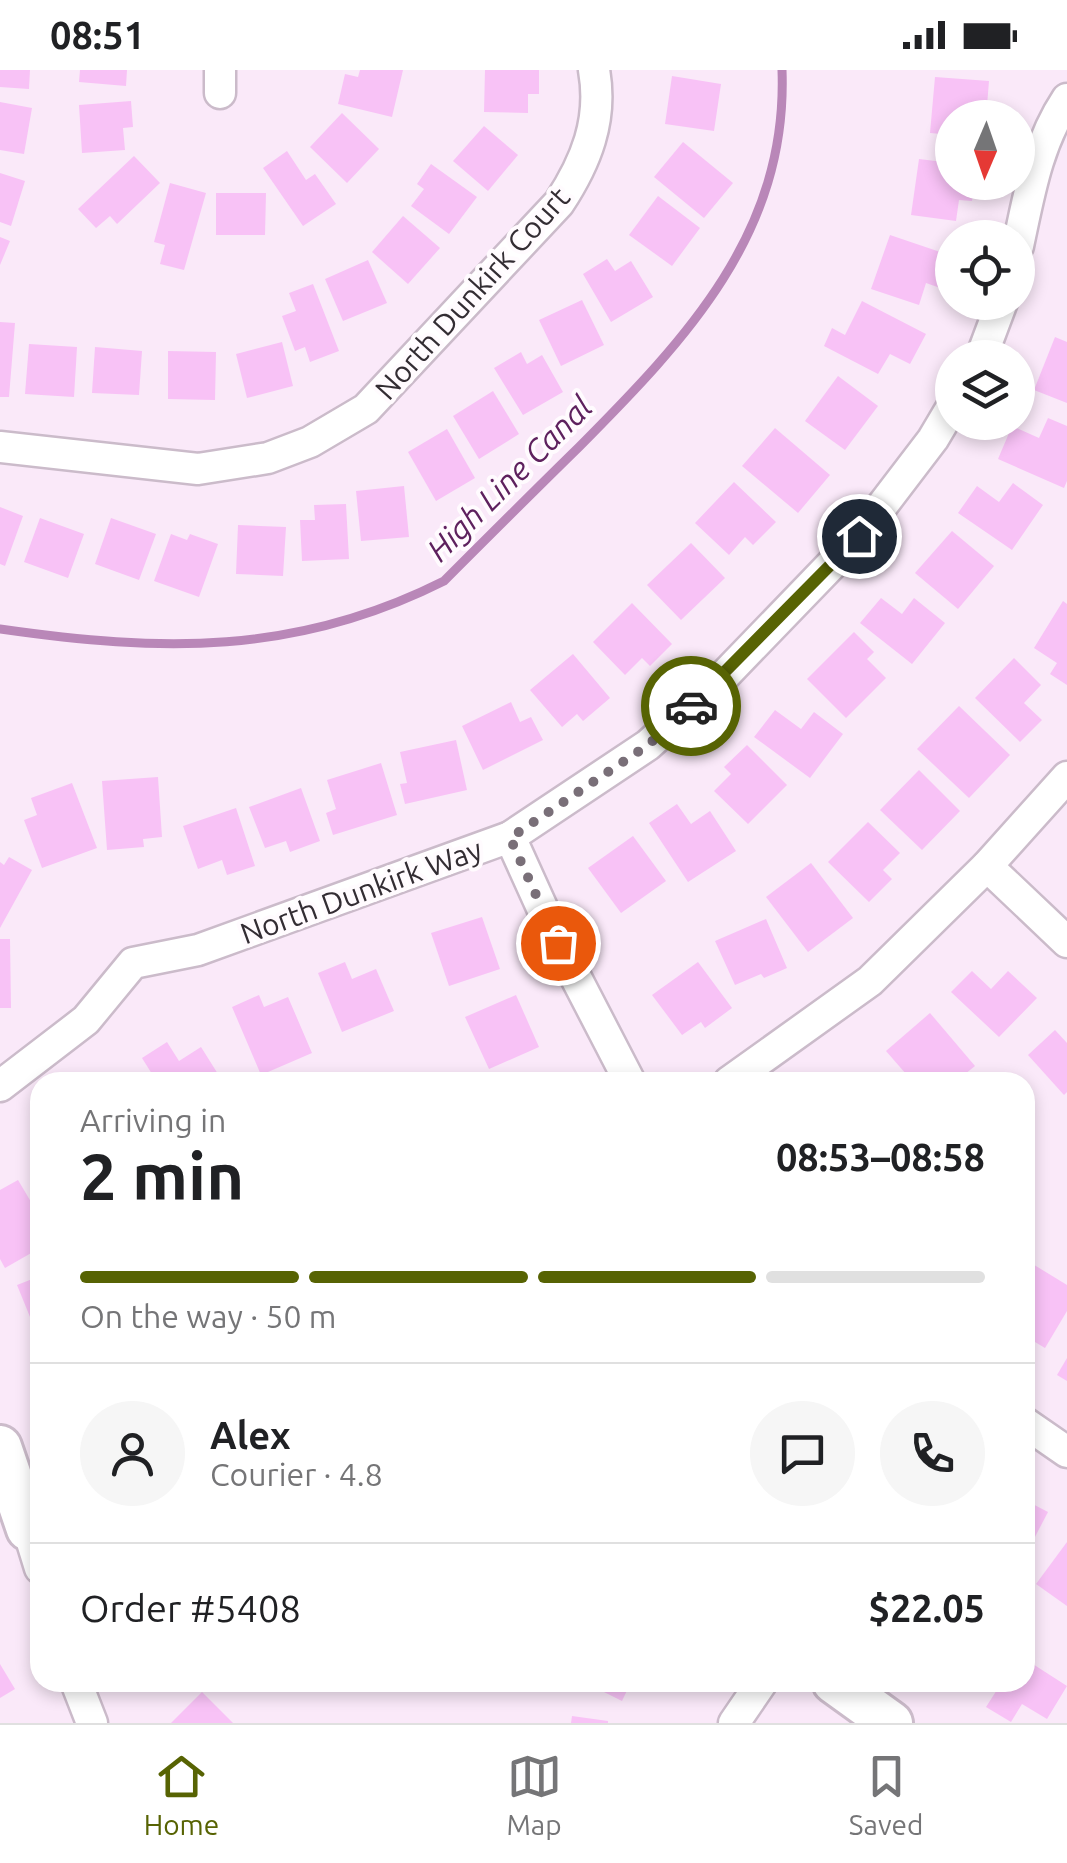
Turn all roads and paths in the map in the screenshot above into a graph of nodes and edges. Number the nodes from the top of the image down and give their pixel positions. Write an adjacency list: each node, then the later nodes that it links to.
1 (594, 70): 5 (street, North Dunkirk Court)
2 (1067, 99): 3 (street)
3 (1024, 220)
4 (935, 437): 7 (street, North Dunkirk Way)
5 (0, 447)
6 (1067, 777): 8 (street)
7 (510, 838): 10 (street); 12 (street, North Dunkirk Way)
8 (986, 866): 9 (street); 11 (street)
9 (1067, 942)
10 (625, 1072)
11 (743, 1072)
12 (0, 1086)
13 (1035, 1430): 15 (street)
14 (0, 1447): 16 (street)
15 (1067, 1452)
16 (27, 1541)
17 (80, 1692): 20 (street)
18 (755, 1692): 21 (street)
19 (848, 1692): 22 (street)
20 (92, 1723)
21 (734, 1723)
22 (891, 1723)

